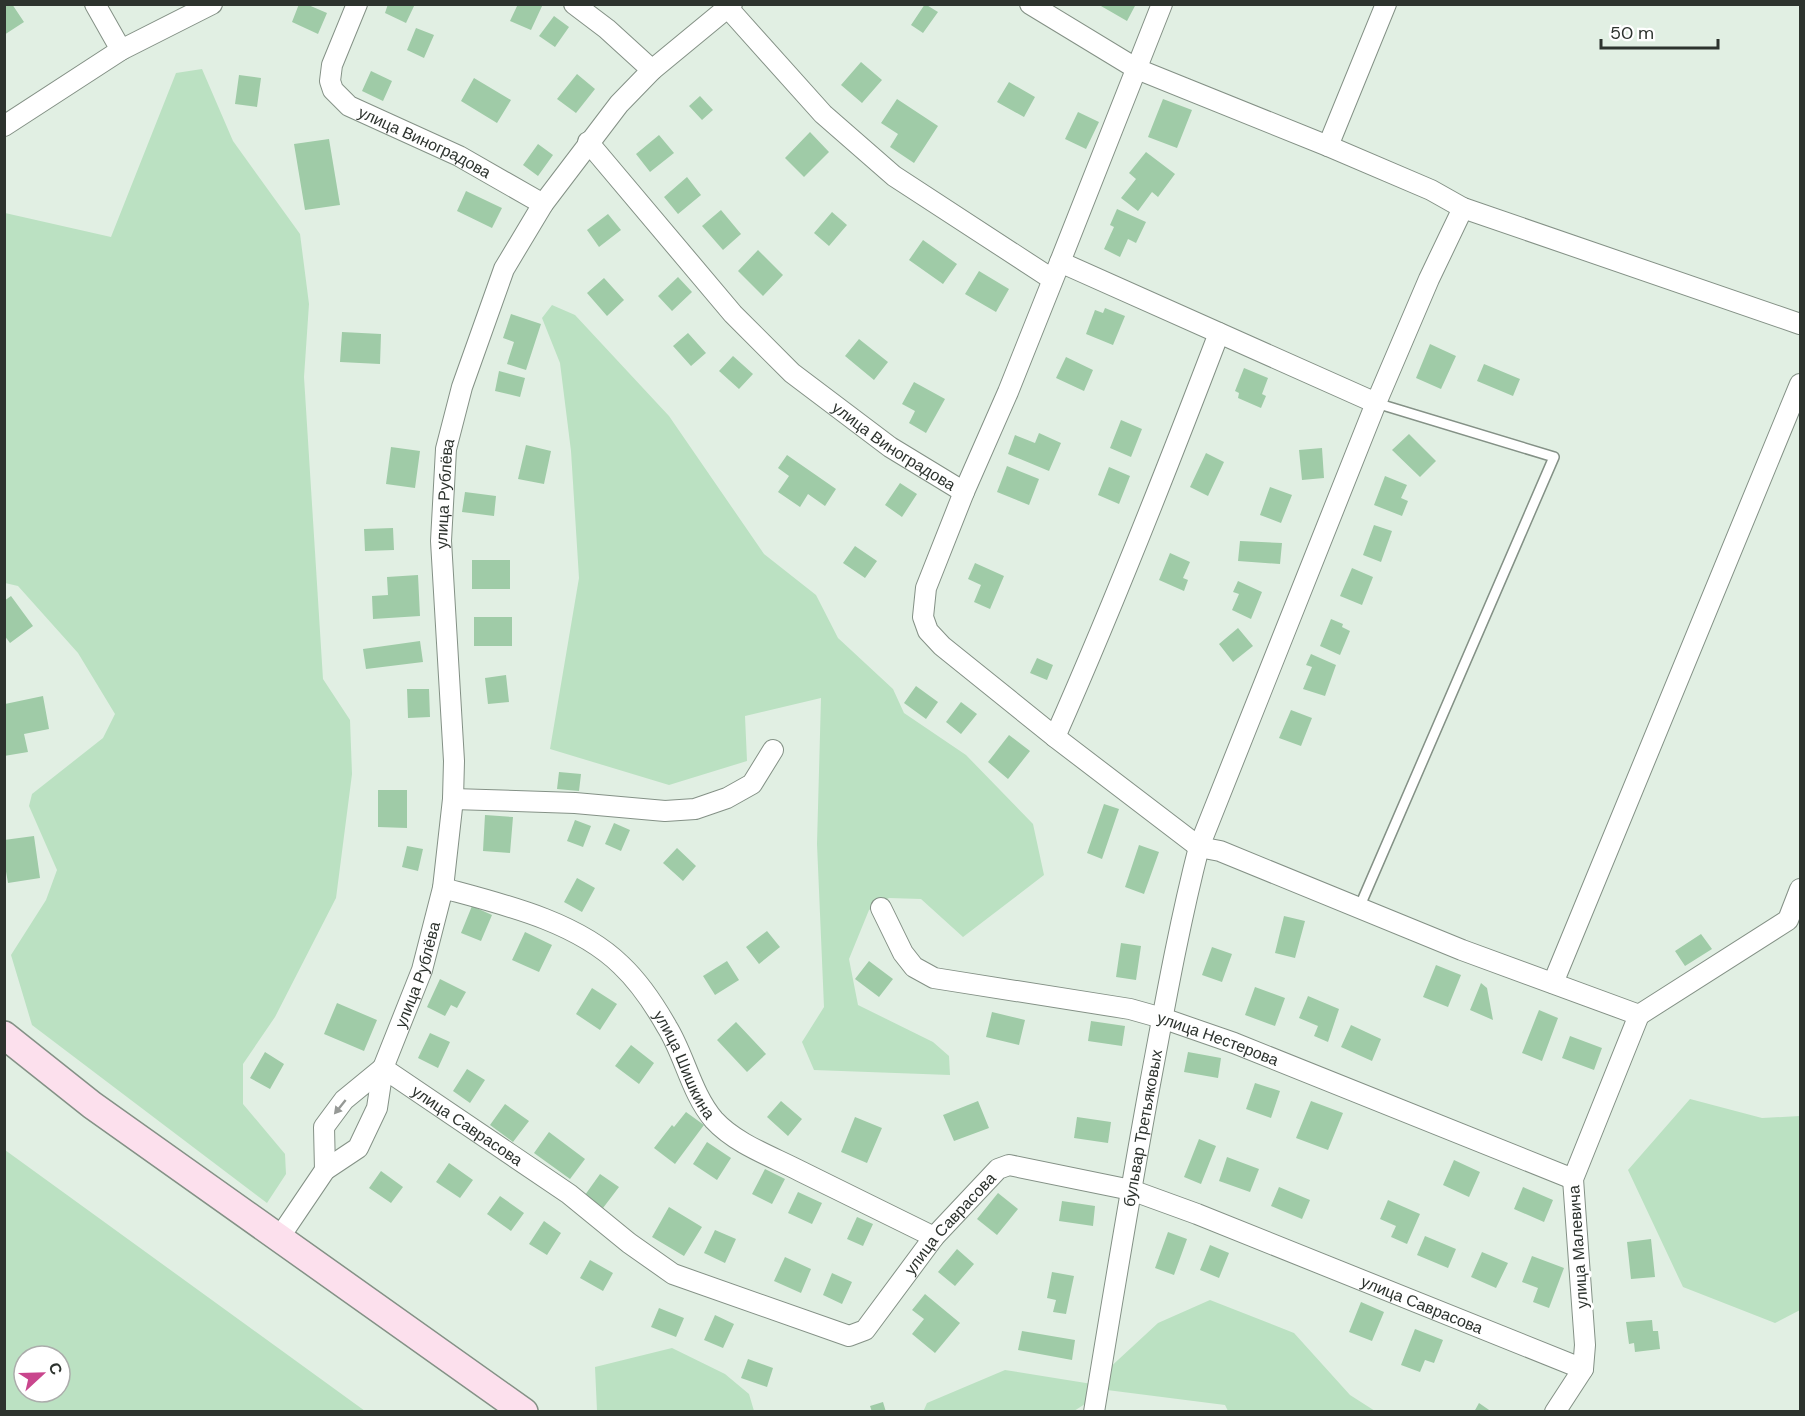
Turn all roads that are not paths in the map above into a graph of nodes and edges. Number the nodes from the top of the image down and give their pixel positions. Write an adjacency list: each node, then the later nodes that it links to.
1 (95, 4): 9 (street)
2 (212, 4): 9 (street)
3 (357, 4): 15 (street, улица Виноградова)
4 (574, 4): 11 (street)
5 (1030, 4): 10 (street)
6 (1162, 4): 10 (street)
7 (1386, 4): 14 (street)
8 (730, 6): 11 (street, улица Рублёва); 17 (street)
9 (121, 50): 12 (street)
10 (1137, 69): 14 (street); 17 (street)
11 (652, 70): 13 (street, улица Рублёва)
12 (4, 126)
13 (588, 142): 15 (street, улица Рублёва); 22 (street, улица Виноградова)
14 (1328, 146): 16 (street)
15 (543, 204): 25 (street, улица Рублёва)
16 (1463, 208): 18 (street); 21 (street, бульвар Третьяковых)
17 (1056, 271): 19 (street); 22 (street)
18 (1800, 324)
19 (1219, 333): 21 (street); 23 (street)
20 (1800, 384): 31 (street)
21 (1376, 403): 26 (street, бульвар Третьяковых); 30 (lane)
22 (964, 492): 23 (street, улица Виноградова)
23 (1055, 737): 26 (street, улица Виноградова)
24 (773, 750): 25 (street)
25 (453, 799): 27 (street, улица Рублёва)
26 (1199, 847): 30 (street); 33 (street, бульвар Третьяковых)
27 (444, 888): 35 (street, улица Рублёва); 39 (street, улица Шишкина)
28 (1800, 889): 32 (street)
29 (881, 908): 33 (street, улица Нестерова)
30 (1359, 908): 31 (street)
31 (1553, 983): 32 (street)
32 (1639, 1015): 37 (street, улица Малевича)
33 (1162, 1017): 37 (street, улица Нестерова); 38 (street, бульвар Третьяковых)
34 (4, 1035): 40 (street)
35 (383, 1068): 36 (street, улица Рублёва); 36 (street, one-way to 36); 39 (street, улица Саврасова)
36 (325, 1170): 40 (street)
37 (1573, 1179): 41 (street, улица Малевича)
38 (1131, 1190): 39 (street, улица Саврасова); 41 (street, улица Саврасова); 43 (street, бульвар Третьяковых)
39 (934, 1237)
40 (279, 1238): 42 (street)
41 (1583, 1369): 44 (street)
42 (524, 1412)
43 (1094, 1412)
44 (1555, 1412)

